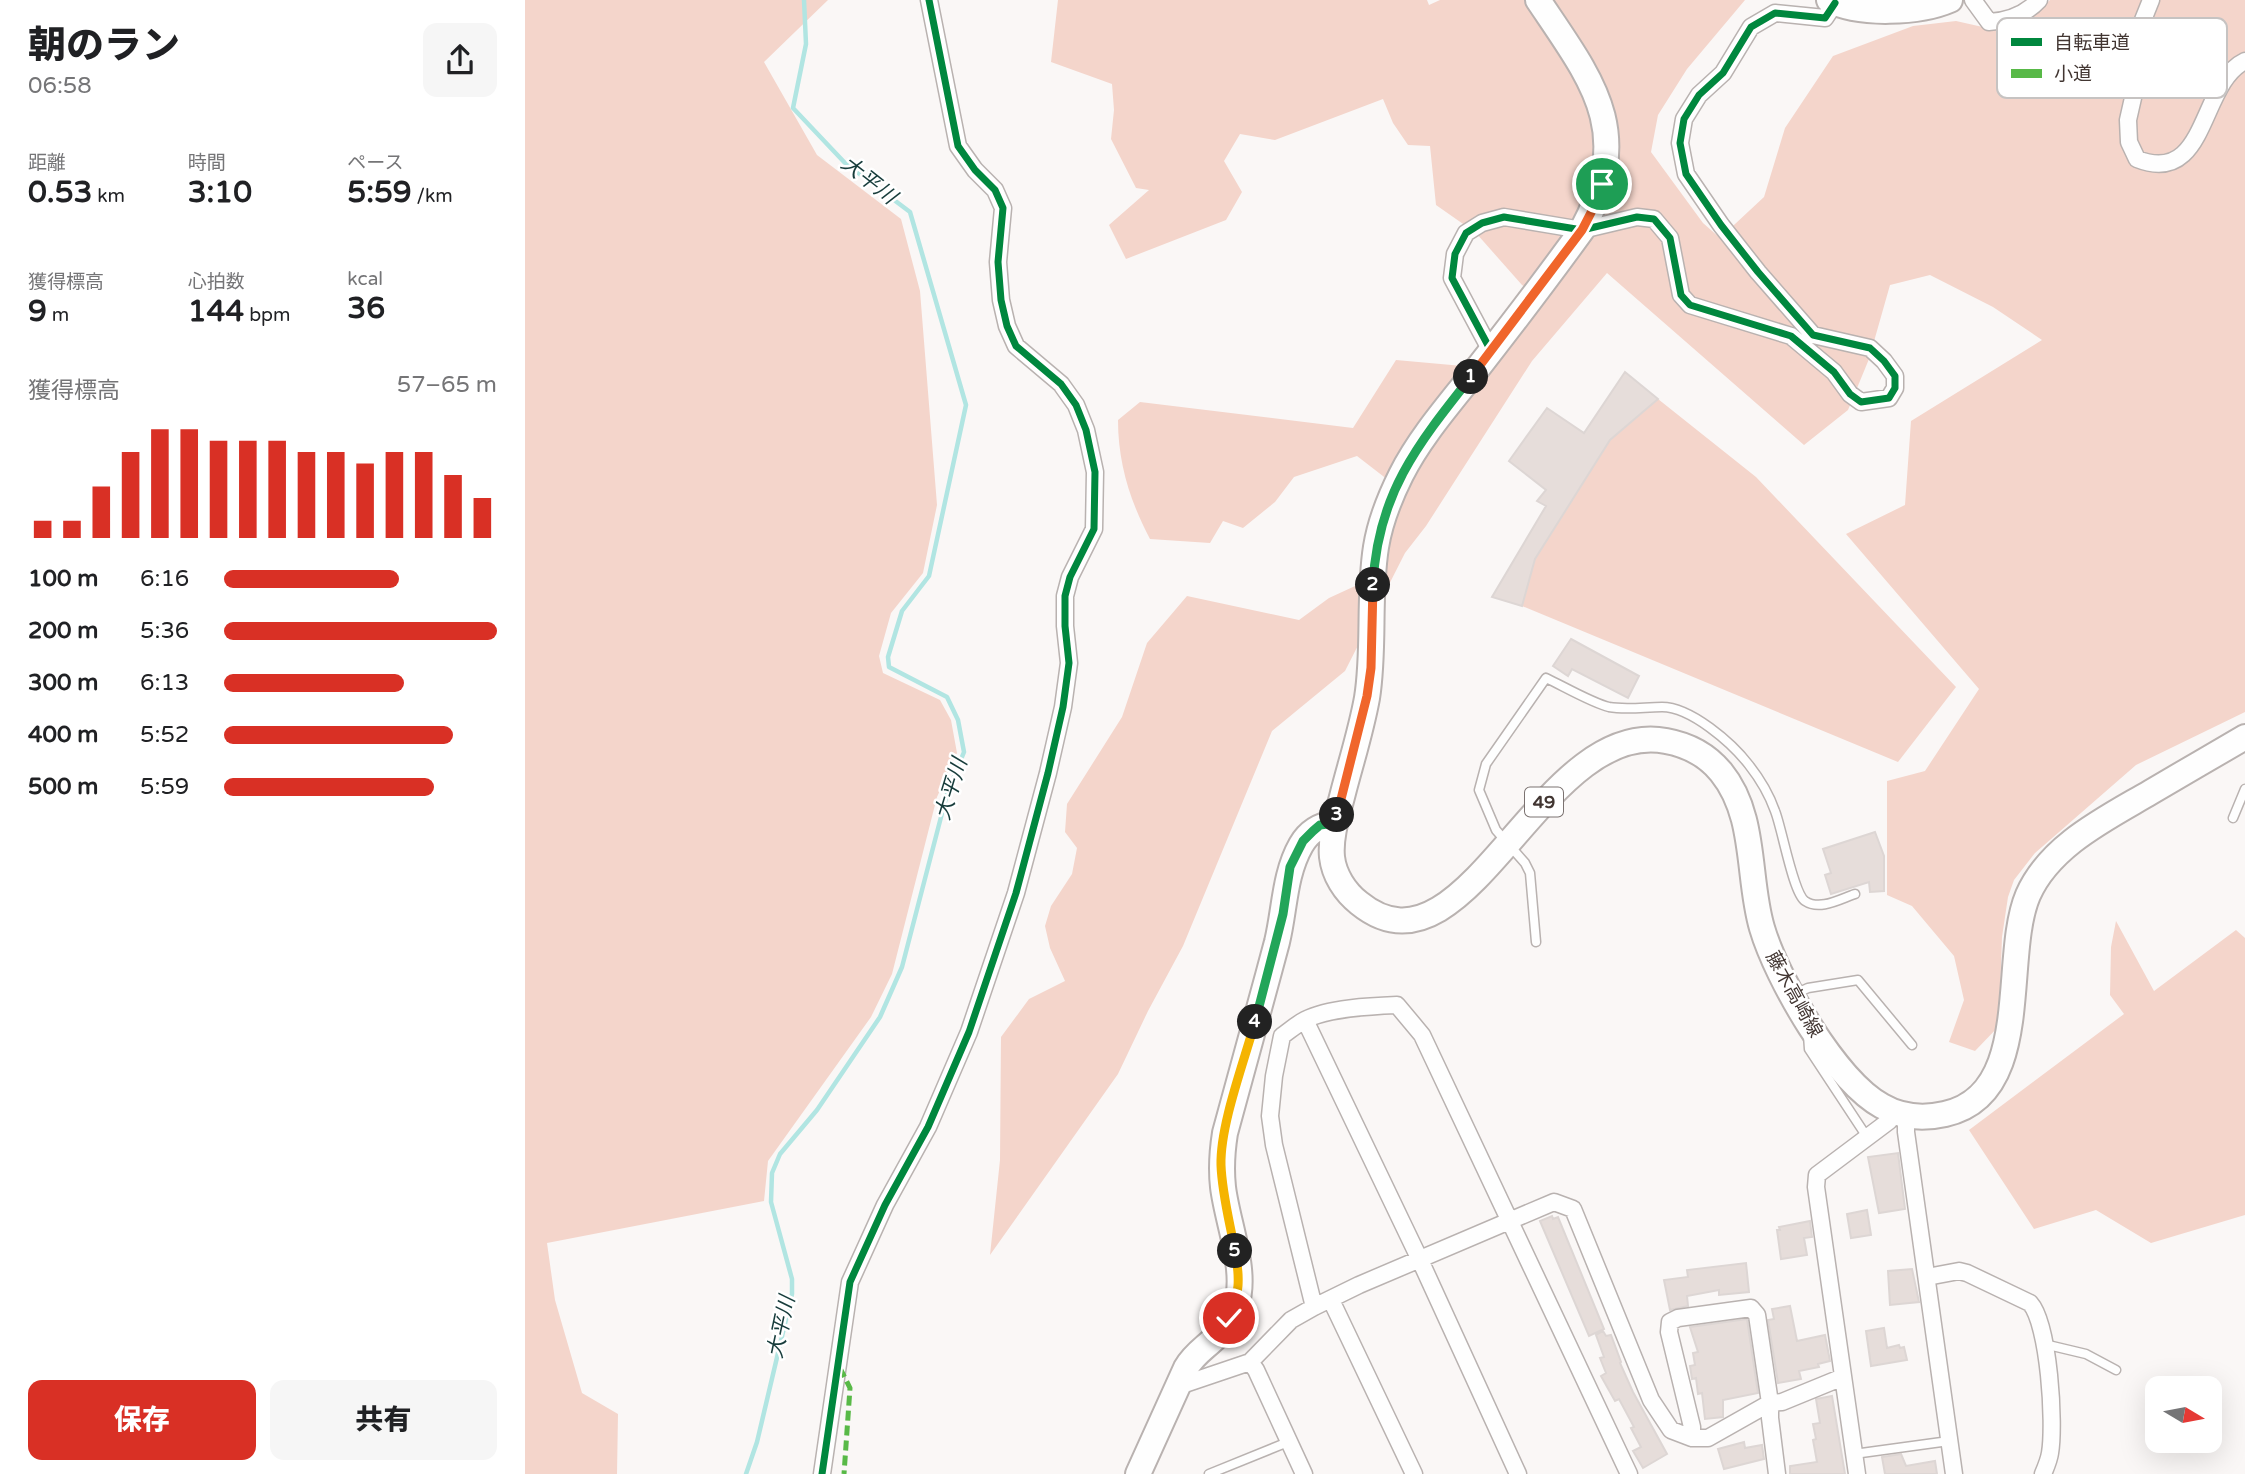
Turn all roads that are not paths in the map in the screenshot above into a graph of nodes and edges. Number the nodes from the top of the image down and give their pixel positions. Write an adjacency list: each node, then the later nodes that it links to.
1 (929, 0): 47 (street)
2 (1538, 0): 15 (main road, 藤木高崎線 / 49)
3 (1950, 0): 7 (main road)
4 (1973, 0): 10 (street)
5 (2039, 0): 8 (street)
6 (2151, 0): 9 (street)
7 (1832, 2): 15 (street)
8 (2012, 18)
9 (2144, 18)
10 (1997, 22)
11 (2245, 61): 12 (street)
12 (2227, 76)
13 (2133, 98): 14 (street)
14 (2214, 98)
15 (1582, 230): 16 (main road, 藤木高崎線 / 49); 16 (street)
16 (1491, 351): 22 (main road, 藤木高崎線 / 49)
17 (1712, 731): 19 (lane); 23 (lane); 24 (lane)
18 (2245, 737): 30 (main road)
19 (1695, 750): 23 (main road, 藤木高崎線 / 49); 26 (main road, 藤木高崎線 / 49)
20 (2245, 789): 21 (lane)
21 (2233, 818)
22 (1335, 823): 23 (main road, 藤木高崎線 / 49); 41 (main road)
23 (1508, 843): 25 (lane)
24 (1855, 894)
25 (1536, 942)
26 (1793, 995): 28 (main road, 藤木高崎線 / 49); 29 (lane)
27 (1305, 1020): 32 (street); 33 (street); 36 (street)
28 (1811, 1027): 30 (main road, 藤木高崎線 / 49); 31 (lane)
29 (1912, 1045)
30 (1900, 1114): 31 (street); 34 (street)
31 (1867, 1137): 40 (street)
32 (1509, 1223): 33 (street); 43 (street); 53 (street)
33 (1420, 1261): 35 (street); 52 (street)
34 (1927, 1277): 37 (street); 44 (street)
35 (1331, 1300): 36 (street); 51 (street)
36 (1314, 1307): 38 (street)
37 (2044, 1344): 39 (lane); 57 (street)
38 (1250, 1362): 41 (street); 45 (street)
39 (2116, 1370)
40 (1843, 1377): 42 (street); 46 (street)
41 (1179, 1385): 48 (main road)
42 (1770, 1403): 43 (street); 43 (street); 54 (street)
43 (1692, 1438)
44 (1949, 1441): 46 (lane); 56 (street)
45 (1289, 1442): 49 (lane); 50 (street)
46 (1854, 1454): 55 (street)
47 (822, 1474)
48 (1138, 1474)
49 (1209, 1474)
50 (1304, 1474)
51 (1414, 1474)
52 (1518, 1474)
53 (1629, 1474)
54 (1777, 1474)
55 (1857, 1474)
56 (1954, 1474)
57 (2043, 1474)

